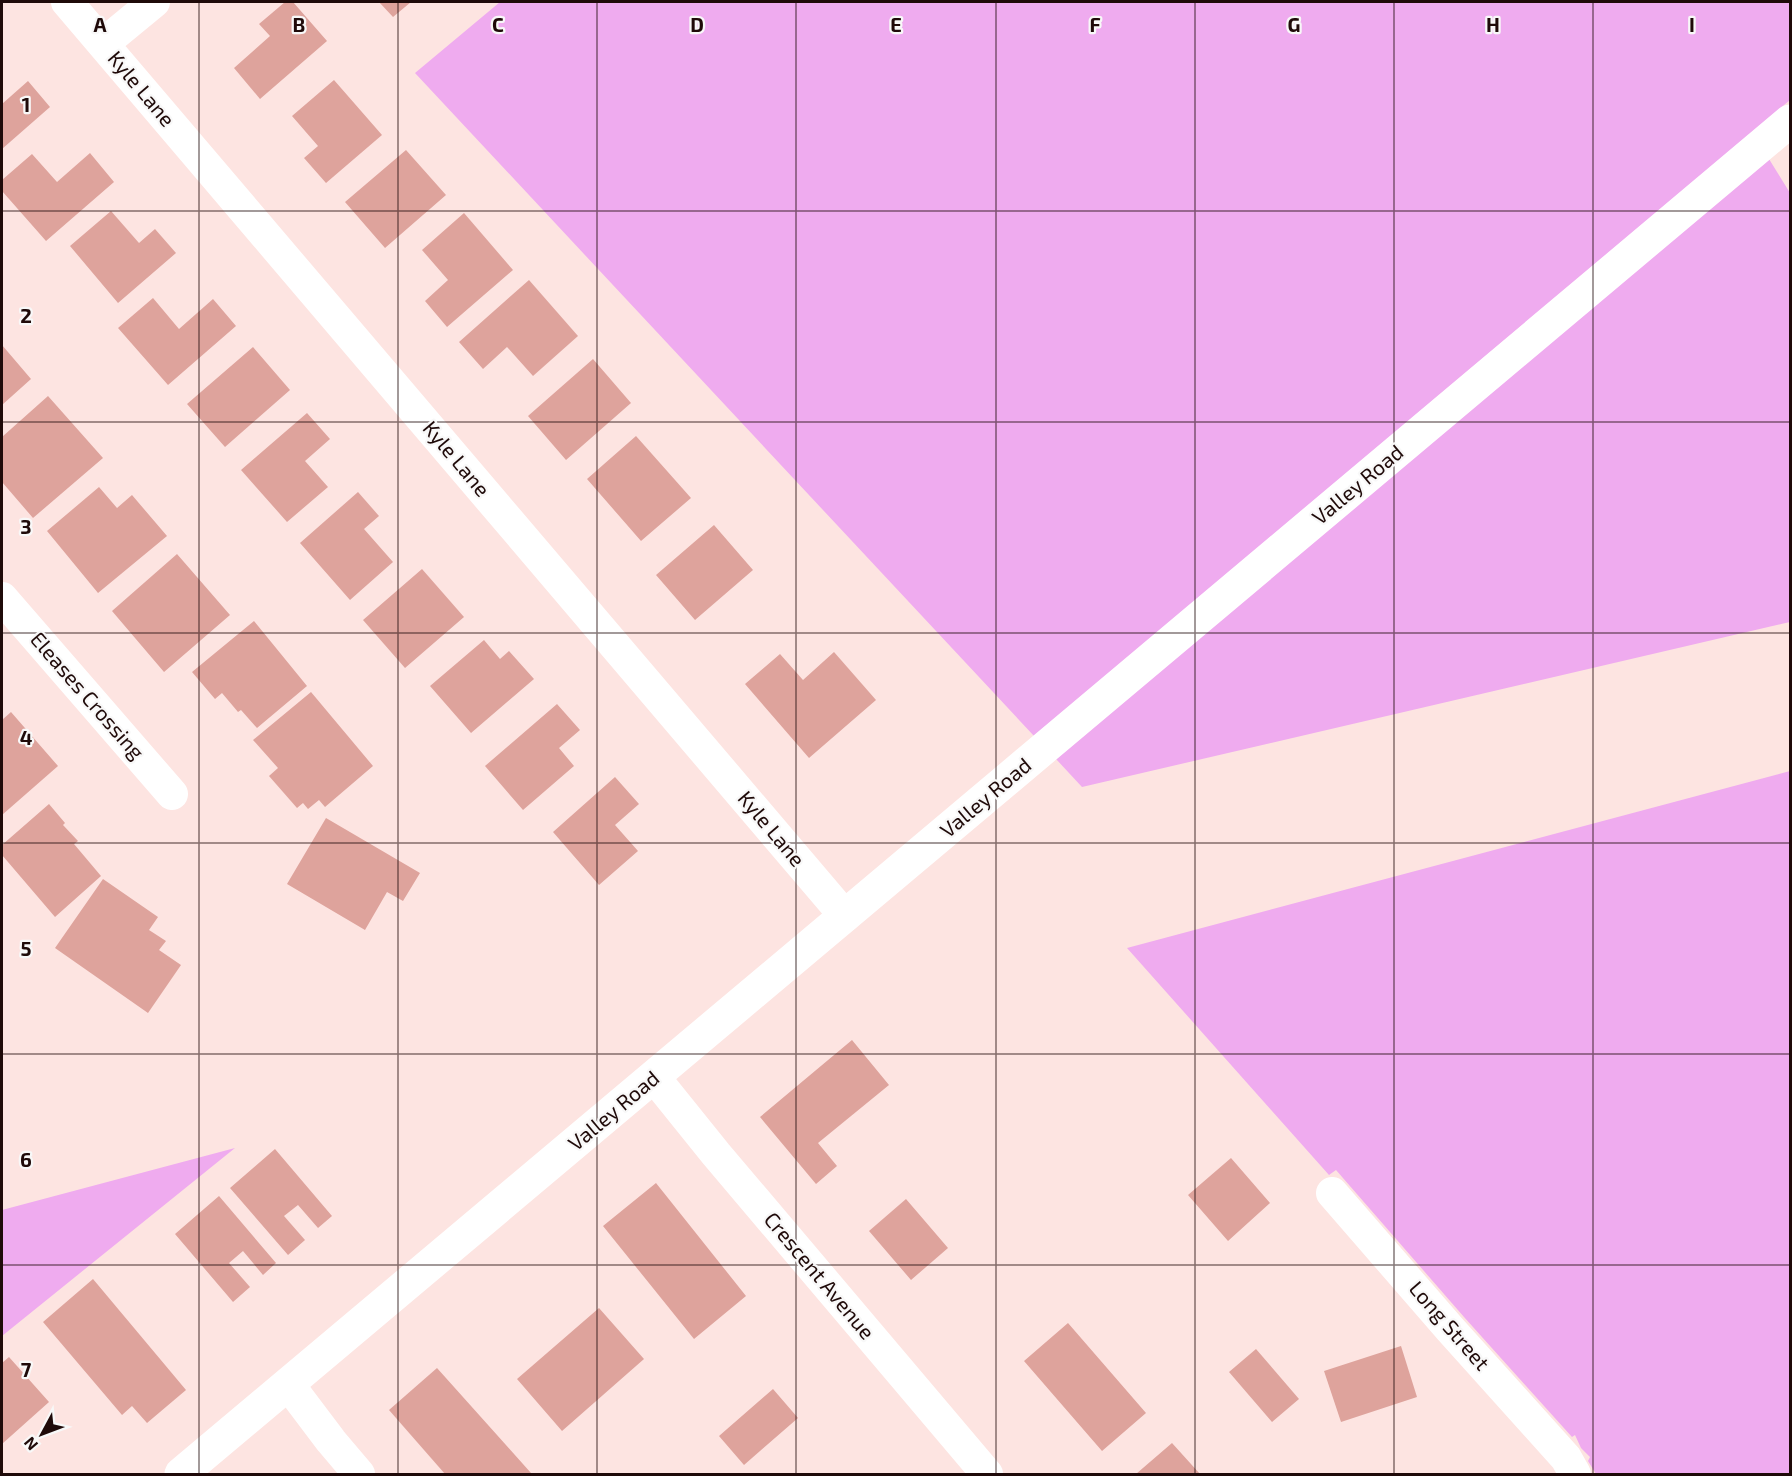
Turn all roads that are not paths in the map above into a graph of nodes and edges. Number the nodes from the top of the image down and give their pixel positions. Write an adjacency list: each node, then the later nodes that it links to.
1 (67, 2): 3 (street, Kyle Lane)
2 (154, 2): 3 (street)
3 (104, 45): 7 (street, Kyle Lane)
4 (1791, 121): 7 (street, Valley Road)
5 (2, 598): 6 (street, Eleases Crossing)
6 (172, 794)
7 (845, 916): 8 (street, Valley Road)
8 (654, 1077): 10 (street, Valley Road); 14 (street, Crescent Avenue)
9 (1332, 1193): 11 (street, Long Street)
10 (288, 1384): 12 (street, Valley Road); 13 (street)
11 (1570, 1466)
12 (181, 1474)
13 (359, 1474)
14 (987, 1474)

